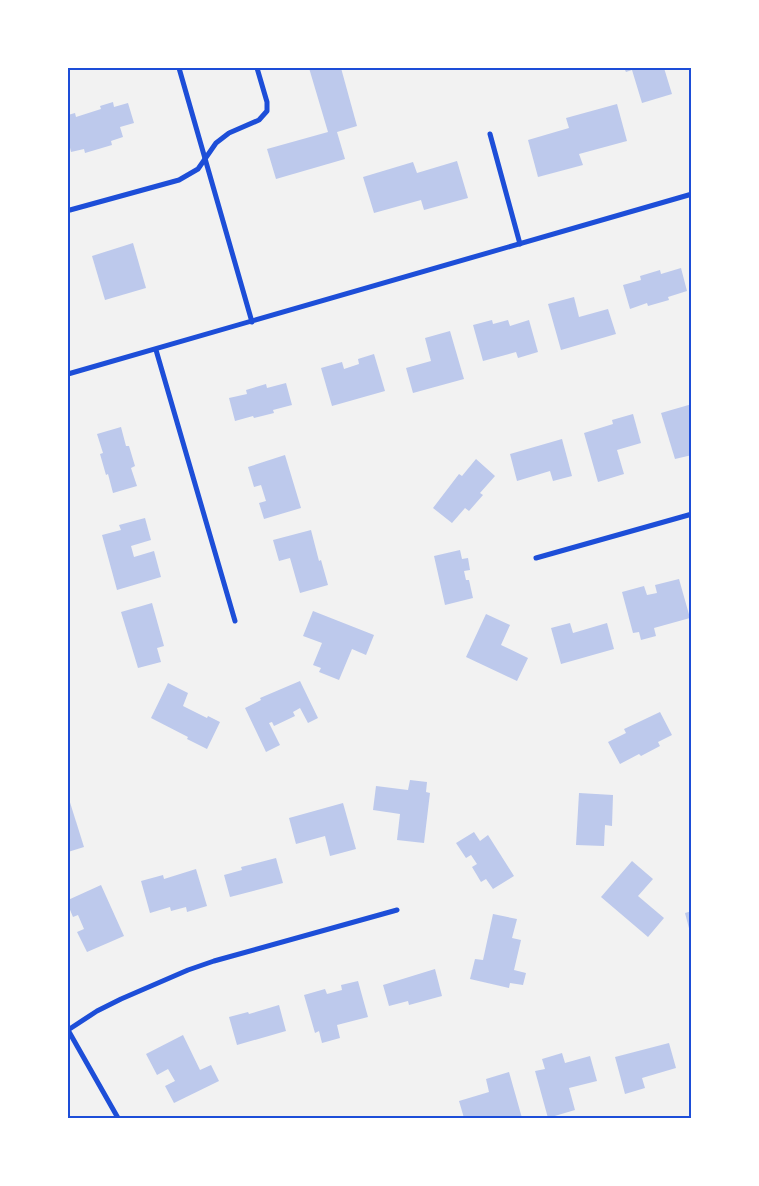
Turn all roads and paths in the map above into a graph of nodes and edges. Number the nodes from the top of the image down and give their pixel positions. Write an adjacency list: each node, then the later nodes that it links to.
1 (179, 68): 4 (street)
2 (257, 68): 4 (street)
3 (490, 134): 7 (street)
4 (205, 158): 6 (street); 8 (street)
5 (692, 194): 7 (street)
6 (70, 210)
7 (520, 244): 8 (street)
8 (252, 322): 9 (street)
9 (156, 350): 10 (street); 13 (street)
10 (68, 374)
11 (692, 514): 12 (street)
12 (536, 558)
13 (235, 622)
14 (397, 910): 15 (street)
15 (68, 1030): 16 (street)
16 (118, 1118)

